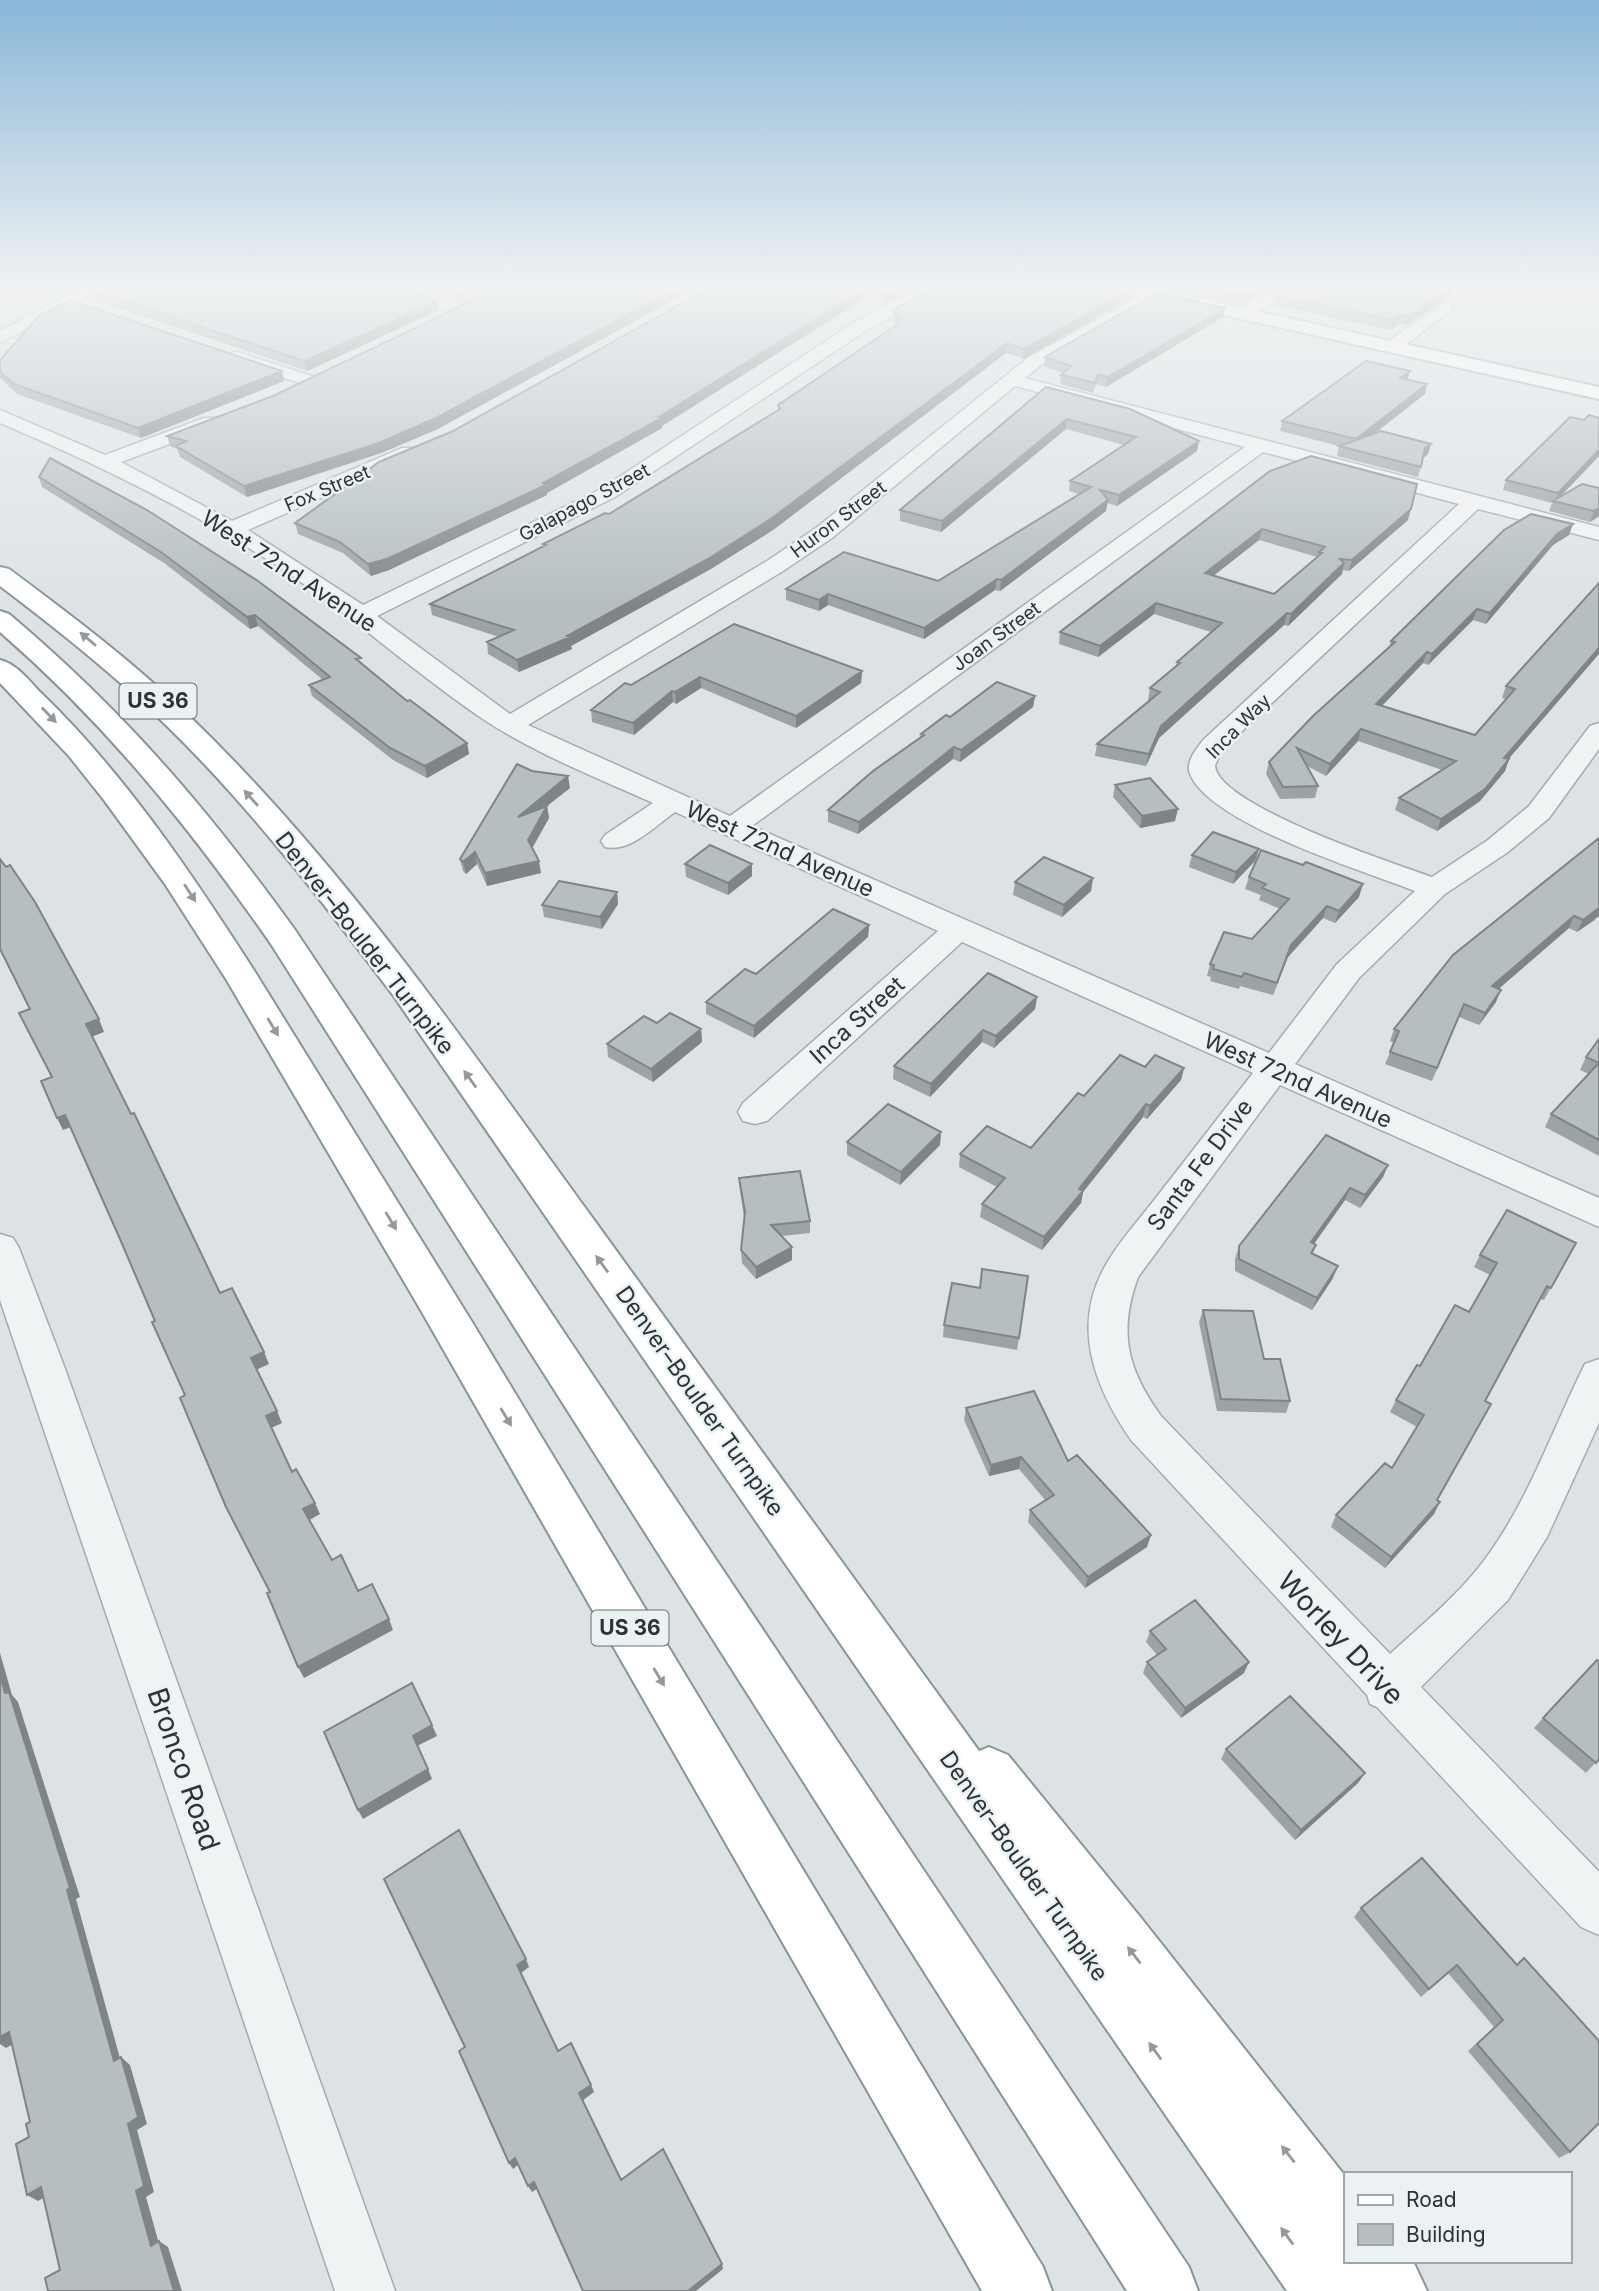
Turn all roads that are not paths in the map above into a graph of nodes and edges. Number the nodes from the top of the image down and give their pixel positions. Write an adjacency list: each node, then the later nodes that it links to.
1 (760, 393): 13 (street, Galapago Street)
2 (997, 393): 16 (street, Huron Street)
3 (1062, 393): 6 (street)
4 (0, 416): 8 (street, West 72nd Avenue)
5 (225, 416): 8 (street)
6 (1260, 445): 9 (street); 19 (street, Joan Street)
7 (422, 446): 10 (street, Fox Street)
8 (106, 461): 10 (street, West 72nd Avenue)
9 (1474, 501): 11 (street); 21 (street, Inca Way)
10 (230, 529): 13 (street, West 72nd Avenue)
11 (1599, 534)
12 (0, 573): 29 (main road, Denver–Boulder Turnpike / US 36, one-way to 12)
13 (361, 615): 16 (street, West 72nd Avenue)
14 (0, 619): 36 (main road)
15 (0, 668): 35 (main road, US 36, one-way to 35)
16 (509, 725): 18 (street, West 72nd Avenue)
17 (1599, 731): 21 (street, Santa Fe Drive)
18 (673, 801): 19 (street, West 72nd Avenue); 20 (street)
19 (733, 827): 22 (street, West 72nd Avenue)
20 (615, 841)
21 (1435, 888): 23 (street, Santa Fe Drive)
22 (959, 928): 23 (street, West 72nd Avenue); 24 (street, Inca Street)
23 (1272, 1069): 25 (street, West 72nd Avenue); 27 (street, Santa Fe Drive)
24 (755, 1112)
25 (1599, 1213)
26 (0, 1248): 34 (street, Bronco Road)
27 (1108, 1351): 30 (street, Worley Drive)
28 (1599, 1376): 30 (street)
29 (756, 1478): 32 (main road, one-way to 29); 37 (main road, Denver–Boulder Turnpike / US 36, one-way to 29)
30 (1387, 1688): 31 (street, Worley Drive)
31 (1599, 1909)
32 (1344, 2227)
33 (1373, 2263): 38 (main road)
34 (365, 2291)
35 (1019, 2291)
36 (1165, 2291)
37 (1327, 2291)
38 (1394, 2291)

